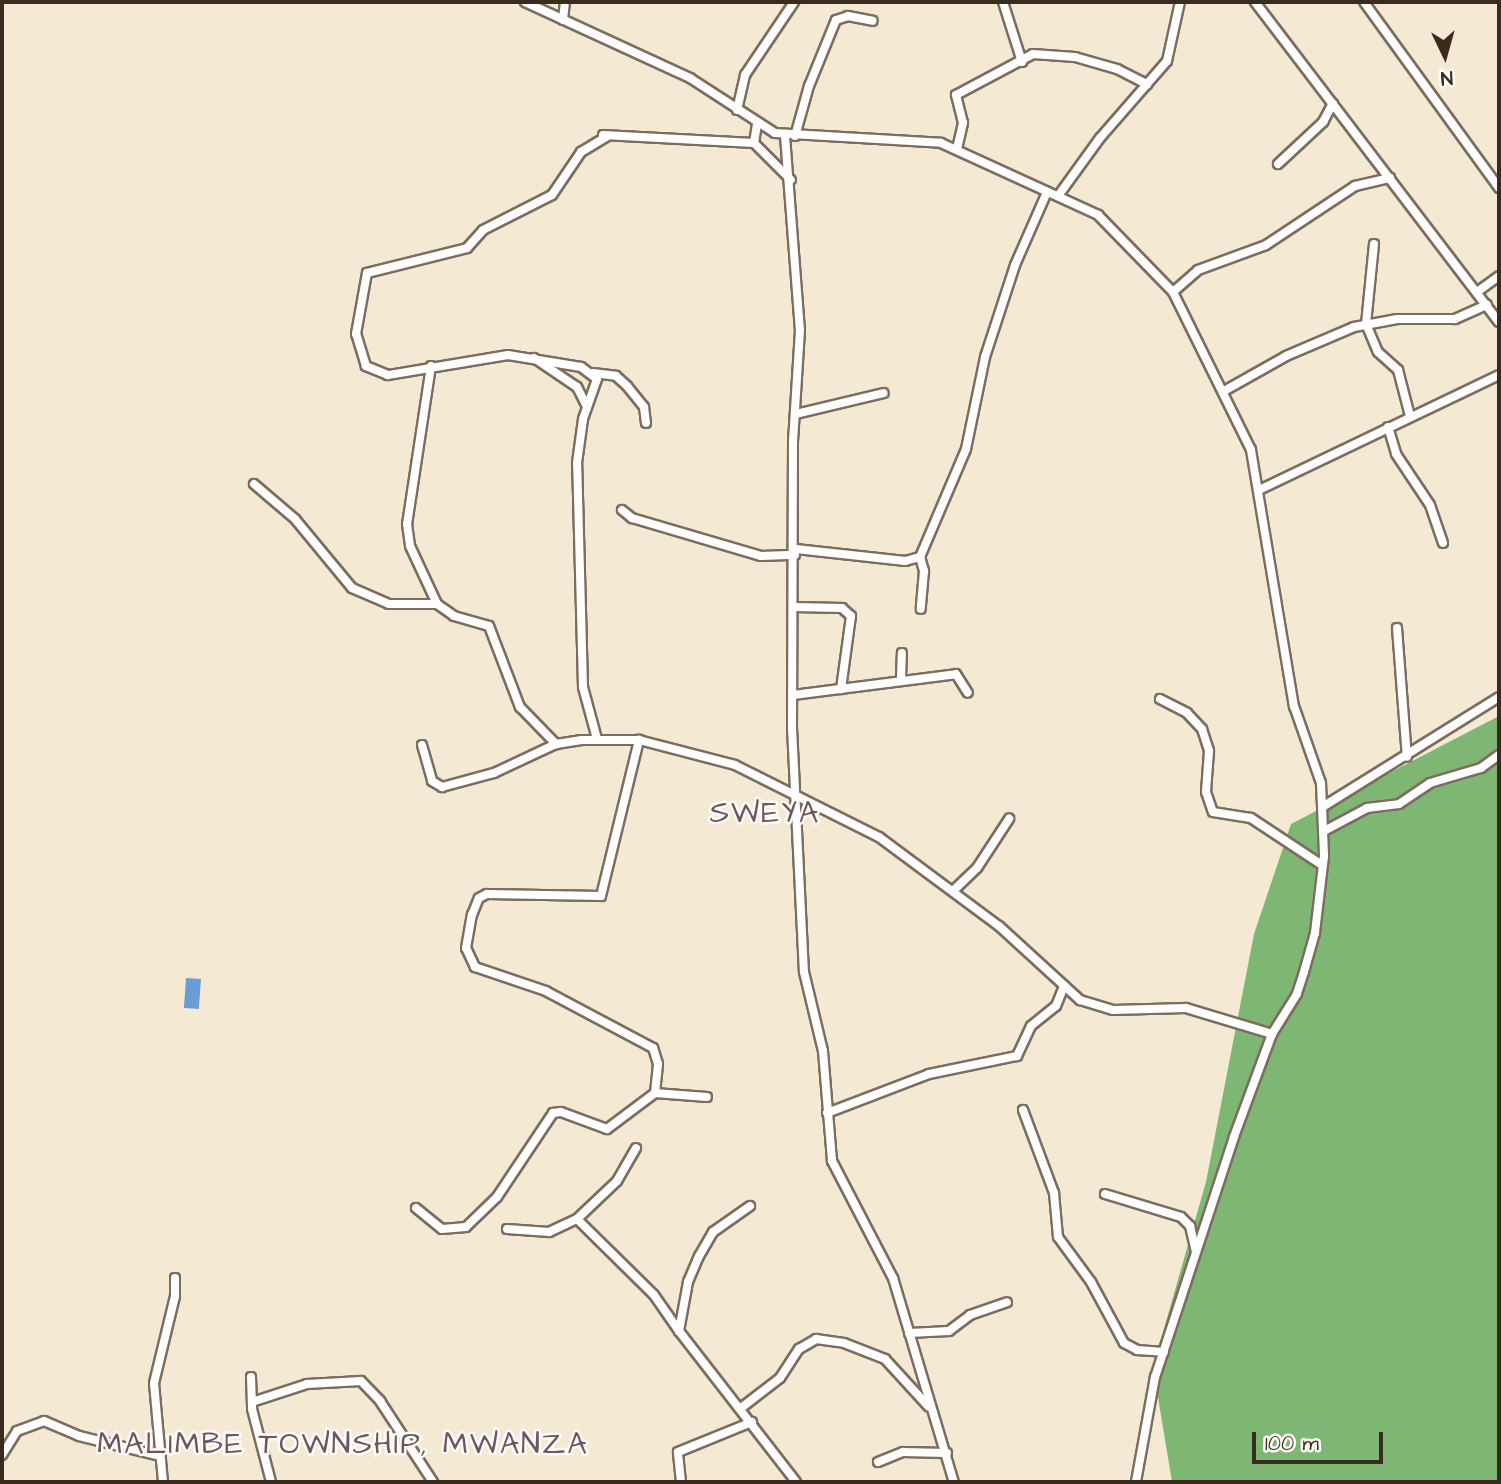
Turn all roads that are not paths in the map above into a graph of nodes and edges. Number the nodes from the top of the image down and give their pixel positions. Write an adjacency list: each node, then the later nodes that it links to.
1 (525, 2): 9 (street)
2 (565, 2): 9 (street)
3 (794, 2): 14 (street)
4 (1003, 2): 11 (street)
5 (1180, 2): 12 (street)
6 (1268, 2): 8 (street)
7 (1364, 2): 23 (street)
8 (1258, 5): 13 (street)
9 (564, 20): 14 (street)
10 (873, 21): 17 (street)
11 (1023, 62): 12 (street); 19 (street)
12 (1147, 84): 25 (street)
13 (1333, 103): 20 (street); 21 (street)
14 (737, 110): 15 (street)
15 (757, 124): 16 (street); 18 (street)
16 (785, 136): 17 (street); 22 (street)
17 (795, 136): 19 (street)
18 (754, 144): 22 (street); 34 (street)
19 (957, 149): 24 (street)
20 (1278, 164)
21 (1390, 178): 28 (street); 29 (street)
22 (791, 180): 40 (street)
23 (1499, 188)
24 (1047, 192): 25 (street); 49 (street)
25 (1058, 196): 28 (street)
26 (1374, 244): 32 (street)
27 (1499, 276): 29 (street)
28 (1173, 292): 37 (street)
29 (1477, 292): 30 (street)
30 (1487, 305): 31 (street); 32 (street)
31 (1499, 322)
32 (1366, 324): 37 (street); 41 (street)
33 (532, 357): 34 (street); 35 (street); 39 (street)
34 (431, 366): 50 (street)
35 (593, 373): 39 (street); 42 (street)
36 (1499, 375): 41 (street)
37 (1224, 391): 45 (street)
38 (884, 393): 40 (street)
39 (587, 407): 61 (street)
40 (796, 414): 48 (street)
41 (1410, 416): 43 (street)
42 (646, 423)
43 (1388, 427): 45 (street); 47 (street)
44 (254, 484): 50 (street)
45 (1259, 490): 68 (street)
46 (622, 510): 48 (street)
47 (1443, 543)
48 (795, 552): 49 (street); 51 (street)
49 (920, 557): 52 (street)
50 (437, 604): 63 (street)
51 (794, 607): 56 (street); 58 (street)
52 (921, 608)
53 (1398, 628): 66 (street)
54 (902, 653): 55 (street)
55 (901, 678): 56 (street); 57 (street)
56 (841, 689): 58 (street)
57 (968, 693)
58 (793, 695): 67 (street)
59 (1499, 696): 66 (street)
60 (1160, 699): 71 (street)
61 (597, 739): 62 (street); 63 (street)
62 (639, 740): 67 (street); 75 (street)
63 (556, 744): 64 (street)
64 (422, 746)
65 (1499, 755): 70 (street)
66 (1407, 757): 68 (street)
67 (795, 794): 72 (street); 78 (street)
68 (1324, 806): 70 (street)
69 (1009, 819): 72 (street)
70 (1324, 831): 71 (street)
71 (1322, 865): 74 (street)
72 (954, 890): 73 (street)
73 (1064, 986): 74 (street); 78 (street)
74 (1272, 1034): 85 (street)
75 (655, 1093): 76 (street); 82 (street)
76 (707, 1097)
77 (1023, 1110): 90 (street)
78 (827, 1113): 89 (street)
79 (636, 1148): 83 (street)
80 (1105, 1194): 85 (street)
81 (750, 1206): 88 (street)
82 (416, 1208)
83 (577, 1219): 84 (street); 88 (street)
84 (507, 1229)
85 (1196, 1254): 90 (street)
86 (175, 1278): 98 (street)
87 (1007, 1301): 89 (street)
88 (680, 1331): 93 (street)
89 (909, 1333): 94 (street)
90 (1164, 1352): 106 (street)
91 (251, 1377): 92 (street)
92 (252, 1402): 101 (street); 102 (street)
93 (741, 1408): 94 (street); 95 (street)
94 (930, 1408): 96 (street)
95 (751, 1422): 103 (street); 104 (street)
96 (947, 1453): 99 (street); 105 (street)
97 (2, 1455): 98 (street)
98 (160, 1456): 100 (street)
99 (878, 1462)
100 (163, 1482)
101 (271, 1482)
102 (433, 1482)
103 (681, 1482)
104 (796, 1482)
105 (954, 1482)
106 (1136, 1482)

